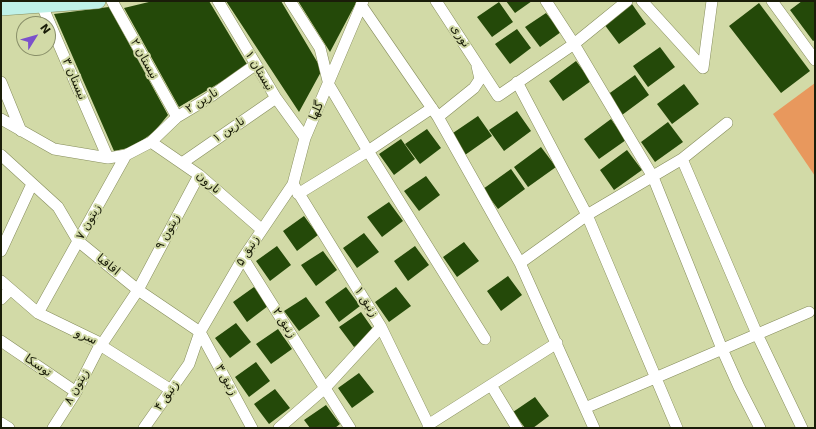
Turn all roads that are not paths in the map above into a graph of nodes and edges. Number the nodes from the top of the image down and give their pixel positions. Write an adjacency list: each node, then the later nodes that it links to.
1 (98, 1): 11 (main road)
2 (112, 1): 23 (street, نیستان ۲)
3 (218, 1): 17 (street, نیستان ۱)
4 (290, 1): 20 (street)
5 (436, 1): 16 (street, نوری)
6 (546, 1): 14 (street)
7 (627, 1): 14 (street)
8 (642, 1): 9 (street)
9 (712, 1)
10 (772, 1): 15 (street)
11 (41, 3): 13 (main road); 32 (street, نیستان ۳)
12 (362, 3): 20 (street, گلها); 22 (street)
13 (1, 8)
14 (574, 44): 19 (street); 36 (street)
15 (815, 60)
16 (476, 62): 19 (street, نوری); 22 (street)
17 (255, 65): 21 (street, نیستان ۱); 23 (street, نارین ۲)
18 (1, 82): 26 (street)
19 (517, 82): 40 (street)
20 (329, 84): 27 (street, گلها); 29 (street)
21 (276, 98): 27 (street, نیستان ۱); 34 (street, نارین ۱)
22 (435, 112): 29 (street); 45 (street)
23 (177, 117): 28 (street, نارین ۲)
24 (1, 119): 26 (street)
25 (727, 123): 33 (street)
26 (21, 131): 32 (street)
27 (305, 138): 38 (street, زنبق ۵)
28 (151, 142): 31 (street); 34 (street, نارون)
29 (368, 152): 39 (street); 55 (street)
30 (1, 155): 37 (street, اقاقیا)
31 (126, 155): 32 (street); 42 (street, زیتون ۷)
32 (108, 158)
33 (682, 158): 36 (street); 54 (street)
34 (182, 163): 35 (street, نارون)
35 (199, 175): 41 (street, نارون); 48 (street, زیتون ۹)
36 (652, 177): 40 (street); 59 (street)
37 (32, 184): 42 (street, اقاقیا); 43 (street)
38 (293, 184): 39 (street, زنبق ۱); 41 (street, زنبق ۵)
39 (298, 194): 52 (street, زنبق ۱)
40 (587, 215): 45 (street); 61 (street)
41 (261, 230): 44 (street, زنبق ۵)
42 (78, 241): 48 (street, اقاقیا); 51 (street, زیتون ۷)
43 (1, 250)
44 (243, 258): 53 (street, زنبق ۵); 63 (street, زنبق ۲)
45 (520, 263): 57 (street)
46 (1, 282): 47 (street, سرو)
47 (10, 290): 49 (street); 51 (street, سرو)
48 (138, 290): 53 (street, اقاقیا); 58 (street)
49 (1, 299)
50 (809, 312): 54 (street)
51 (38, 313): 58 (street, سرو)
52 (381, 327): 63 (street); 69 (street, زنبق ۱)
53 (200, 332): 60 (street, زنبق ۵); 72 (street, زنبق ۳)
54 (757, 334): 59 (street); 79 (street)
55 (485, 339)
56 (1, 341): 65 (street, توسکا)
57 (557, 343): 62 (street); 66 (street)
58 (101, 344): 64 (street, سرو); 65 (street, زیتون ۸)
59 (722, 349): 61 (street); 78 (street)
60 (189, 364): 64 (street, زنبق ۴)
61 (655, 378): 66 (street); 77 (street)
62 (491, 385): 69 (street); 75 (street)
63 (325, 388): 73 (street); 74 (street, زنبق ۲)
64 (171, 390): 68 (street, زنبق ۴)
65 (76, 392): 71 (street, زیتون ۸)
66 (586, 408): 76 (street)
67 (1, 423): 70 (street)
68 (149, 426)
69 (429, 427)
70 (9, 428)
71 (53, 428)
72 (252, 428)
73 (279, 428)
74 (350, 428)
75 (517, 428)
76 (594, 428)
77 (677, 428)
78 (760, 428)
79 (802, 428)

